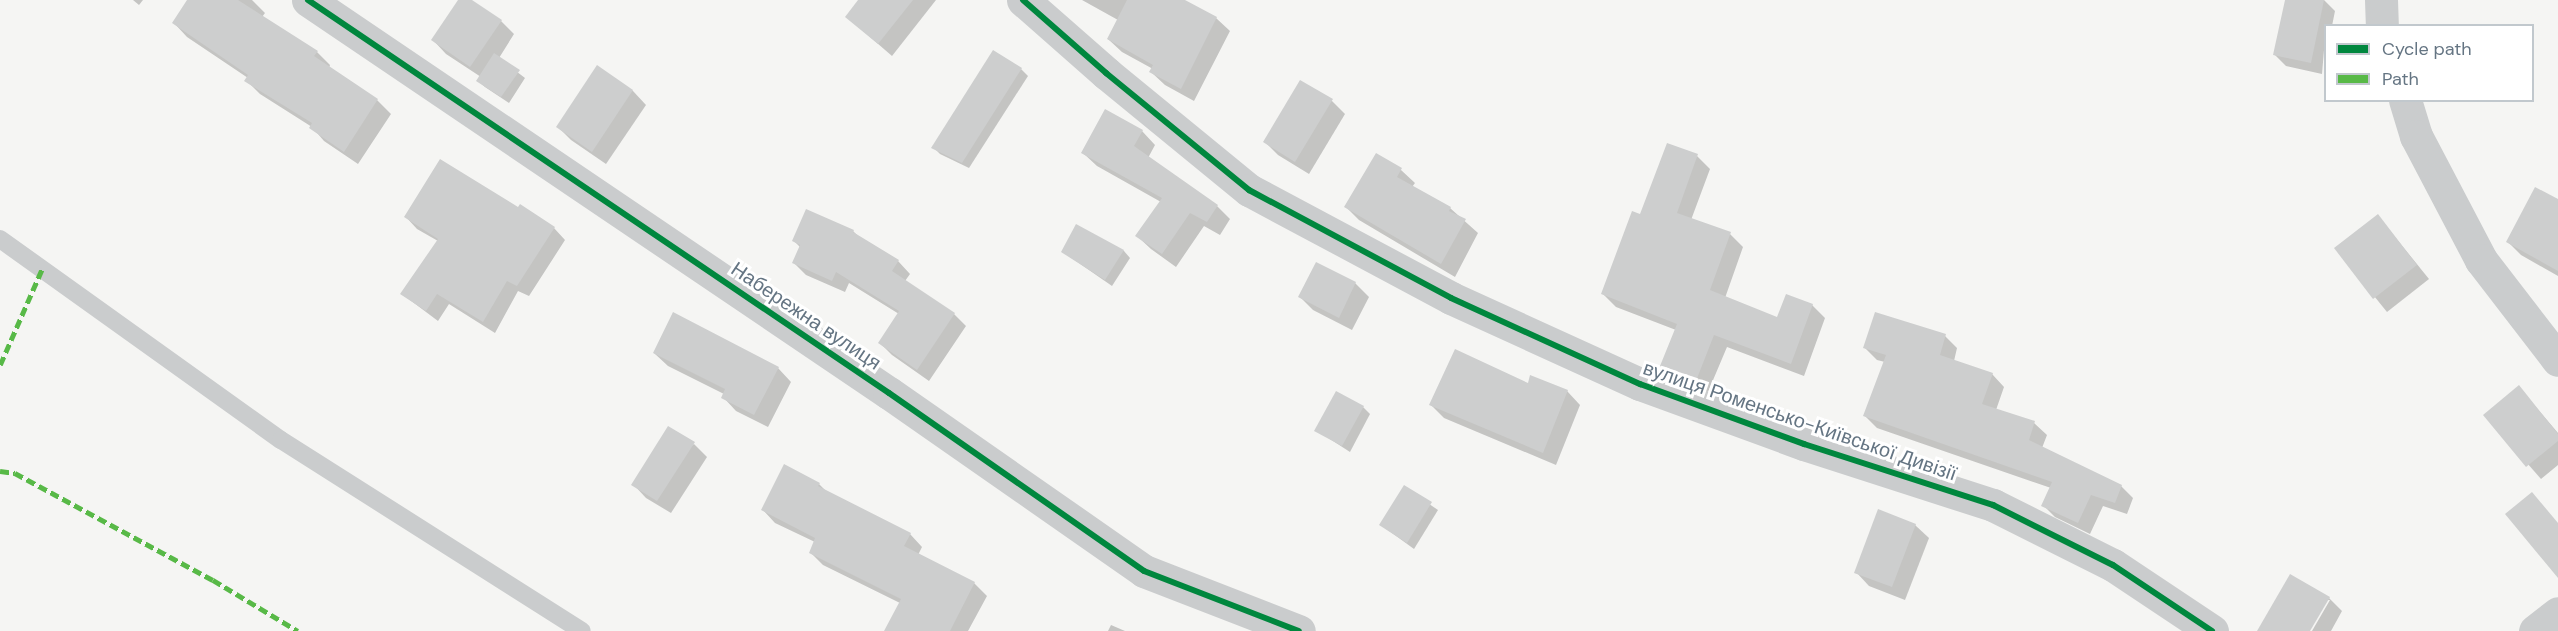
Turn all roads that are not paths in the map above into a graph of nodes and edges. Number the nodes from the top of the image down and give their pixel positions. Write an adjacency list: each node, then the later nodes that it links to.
1 (308, 0): 10 (street, Набережна вулиця)
2 (1023, 0): 11 (street, вулиця Роменсько-Київської Дивізії)
3 (2381, 0): 4 (street)
4 (2382, 24)
5 (2406, 102): 7 (street)
6 (0, 239): 9 (lane)
7 (2558, 360)
8 (2558, 613): 12 (street)
9 (582, 631)
10 (1299, 631)
11 (2212, 631)
12 (2535, 631)

